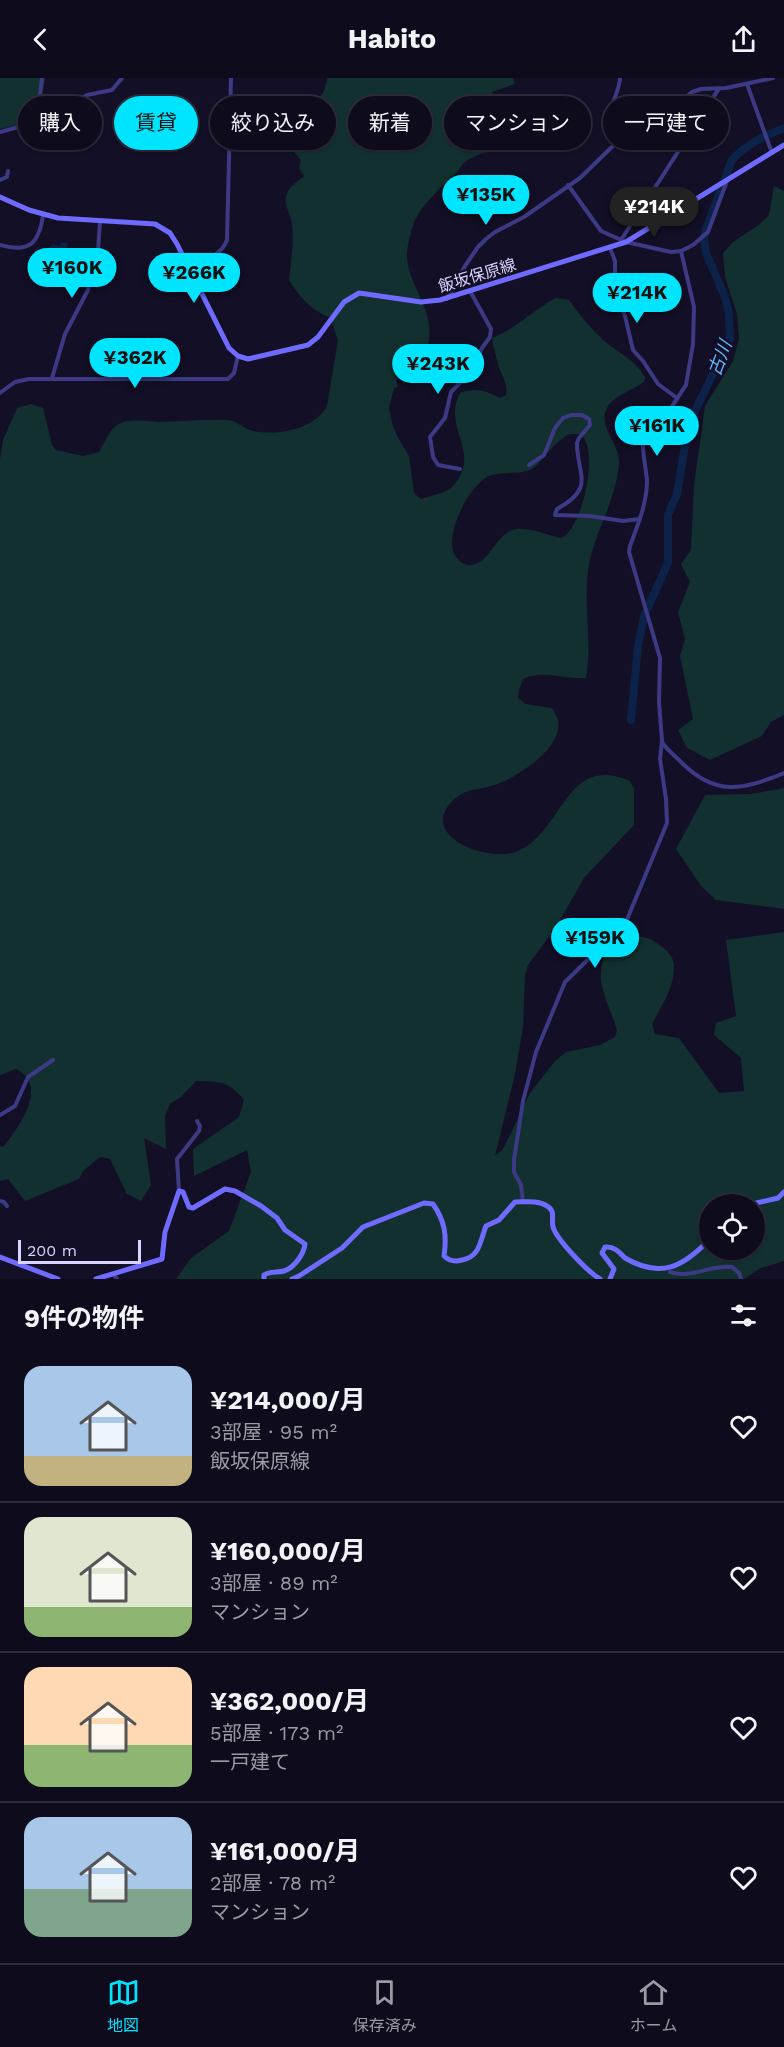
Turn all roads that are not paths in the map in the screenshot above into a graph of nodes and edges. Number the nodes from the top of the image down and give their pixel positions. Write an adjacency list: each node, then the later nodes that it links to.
1 (42, 78): 8 (street)
2 (122, 78): 9 (street)
3 (231, 78): 28 (street)
4 (620, 78): 10 (street)
5 (772, 78): 6 (street)
6 (747, 84): 7 (street); 16 (street)
7 (718, 90): 11 (street); 24 (street)
8 (40, 96)
9 (85, 96)
10 (614, 96)
11 (687, 96)
12 (18, 127): 13 (street)
13 (0, 132)
14 (784, 145): 16 (main road, 飯坂保原線)
15 (609, 150): 20 (street)
16 (772, 153): 19 (main road, 飯坂保原線)
17 (8, 171): 18 (street)
18 (0, 180)
19 (727, 181): 24 (main road, 飯坂保原線); 27 (street)
20 (568, 185): 24 (street); 30 (street)
21 (0, 197): 22 (main road)
22 (43, 215): 23 (main road); 25 (street)
23 (100, 220): 28 (main road); 32 (street)
24 (624, 241): 26 (main road, 飯坂保原線); 27 (street)
25 (0, 245)
26 (610, 248): 29 (main road, 飯坂保原線); 34 (street)
27 (681, 250): 34 (street)
28 (189, 267): 31 (main road)
29 (470, 291): 30 (main road, 飯坂保原線); 36 (street)
30 (447, 299): 31 (main road, 飯坂保原線)
31 (238, 356): 32 (street)
32 (52, 378): 33 (street)
33 (0, 393)
34 (677, 398): 37 (street)
35 (529, 465): 37 (street)
36 (460, 469)
37 (641, 519): 38 (street)
38 (662, 741): 39 (street); 47 (street)
39 (784, 773)
40 (54, 1060): 41 (street)
41 (0, 1115)
42 (197, 1121): 43 (street)
43 (179, 1191): 53 (main road); 56 (main road)
44 (784, 1192): 46 (main road)
45 (0, 1201): 48 (street)
46 (765, 1201)
47 (523, 1202): 57 (main road); 58 (main road)
48 (7, 1206)
49 (699, 1249): 51 (main road)
50 (0, 1257): 52 (main road)
51 (669, 1272): 59 (main road); 60 (street)
52 (45, 1277): 54 (main road)
53 (115, 1277): 55 (main road)
54 (58, 1279)
55 (96, 1279)
56 (264, 1279)
57 (292, 1279)
58 (600, 1279)
59 (610, 1279)
60 (741, 1279)

